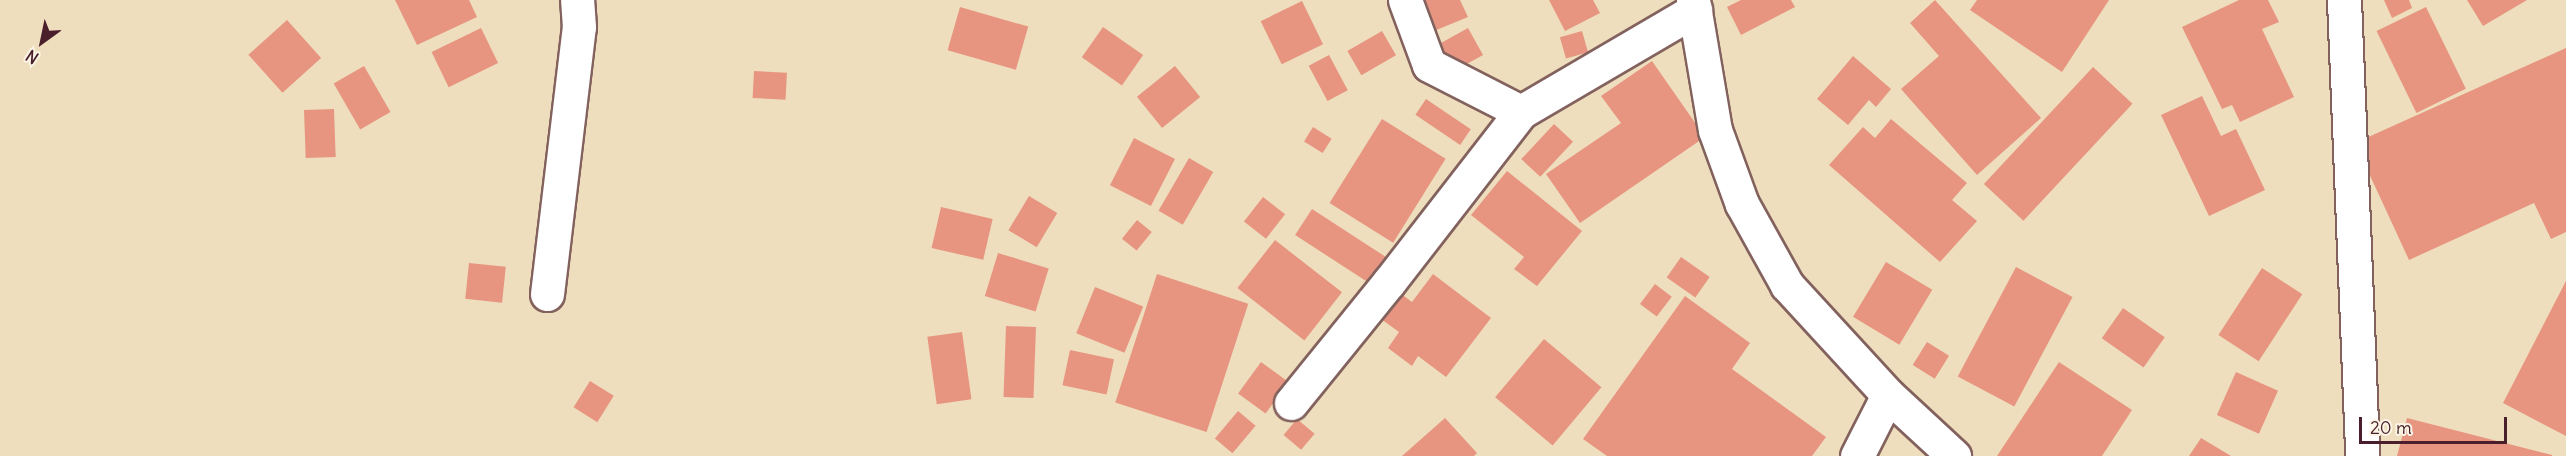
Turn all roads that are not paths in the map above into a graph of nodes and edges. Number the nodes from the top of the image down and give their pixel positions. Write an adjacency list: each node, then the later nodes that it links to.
1 (577, 0): 6 (street)
2 (1405, 0): 5 (street)
3 (2344, 0): 11 (street)
4 (1694, 5): 5 (street); 7 (street)
5 (1521, 112): 8 (street)
6 (547, 294)
7 (1888, 395): 9 (street); 10 (street)
8 (1291, 403)
9 (1857, 456)
10 (1954, 456)
11 (2362, 456)

